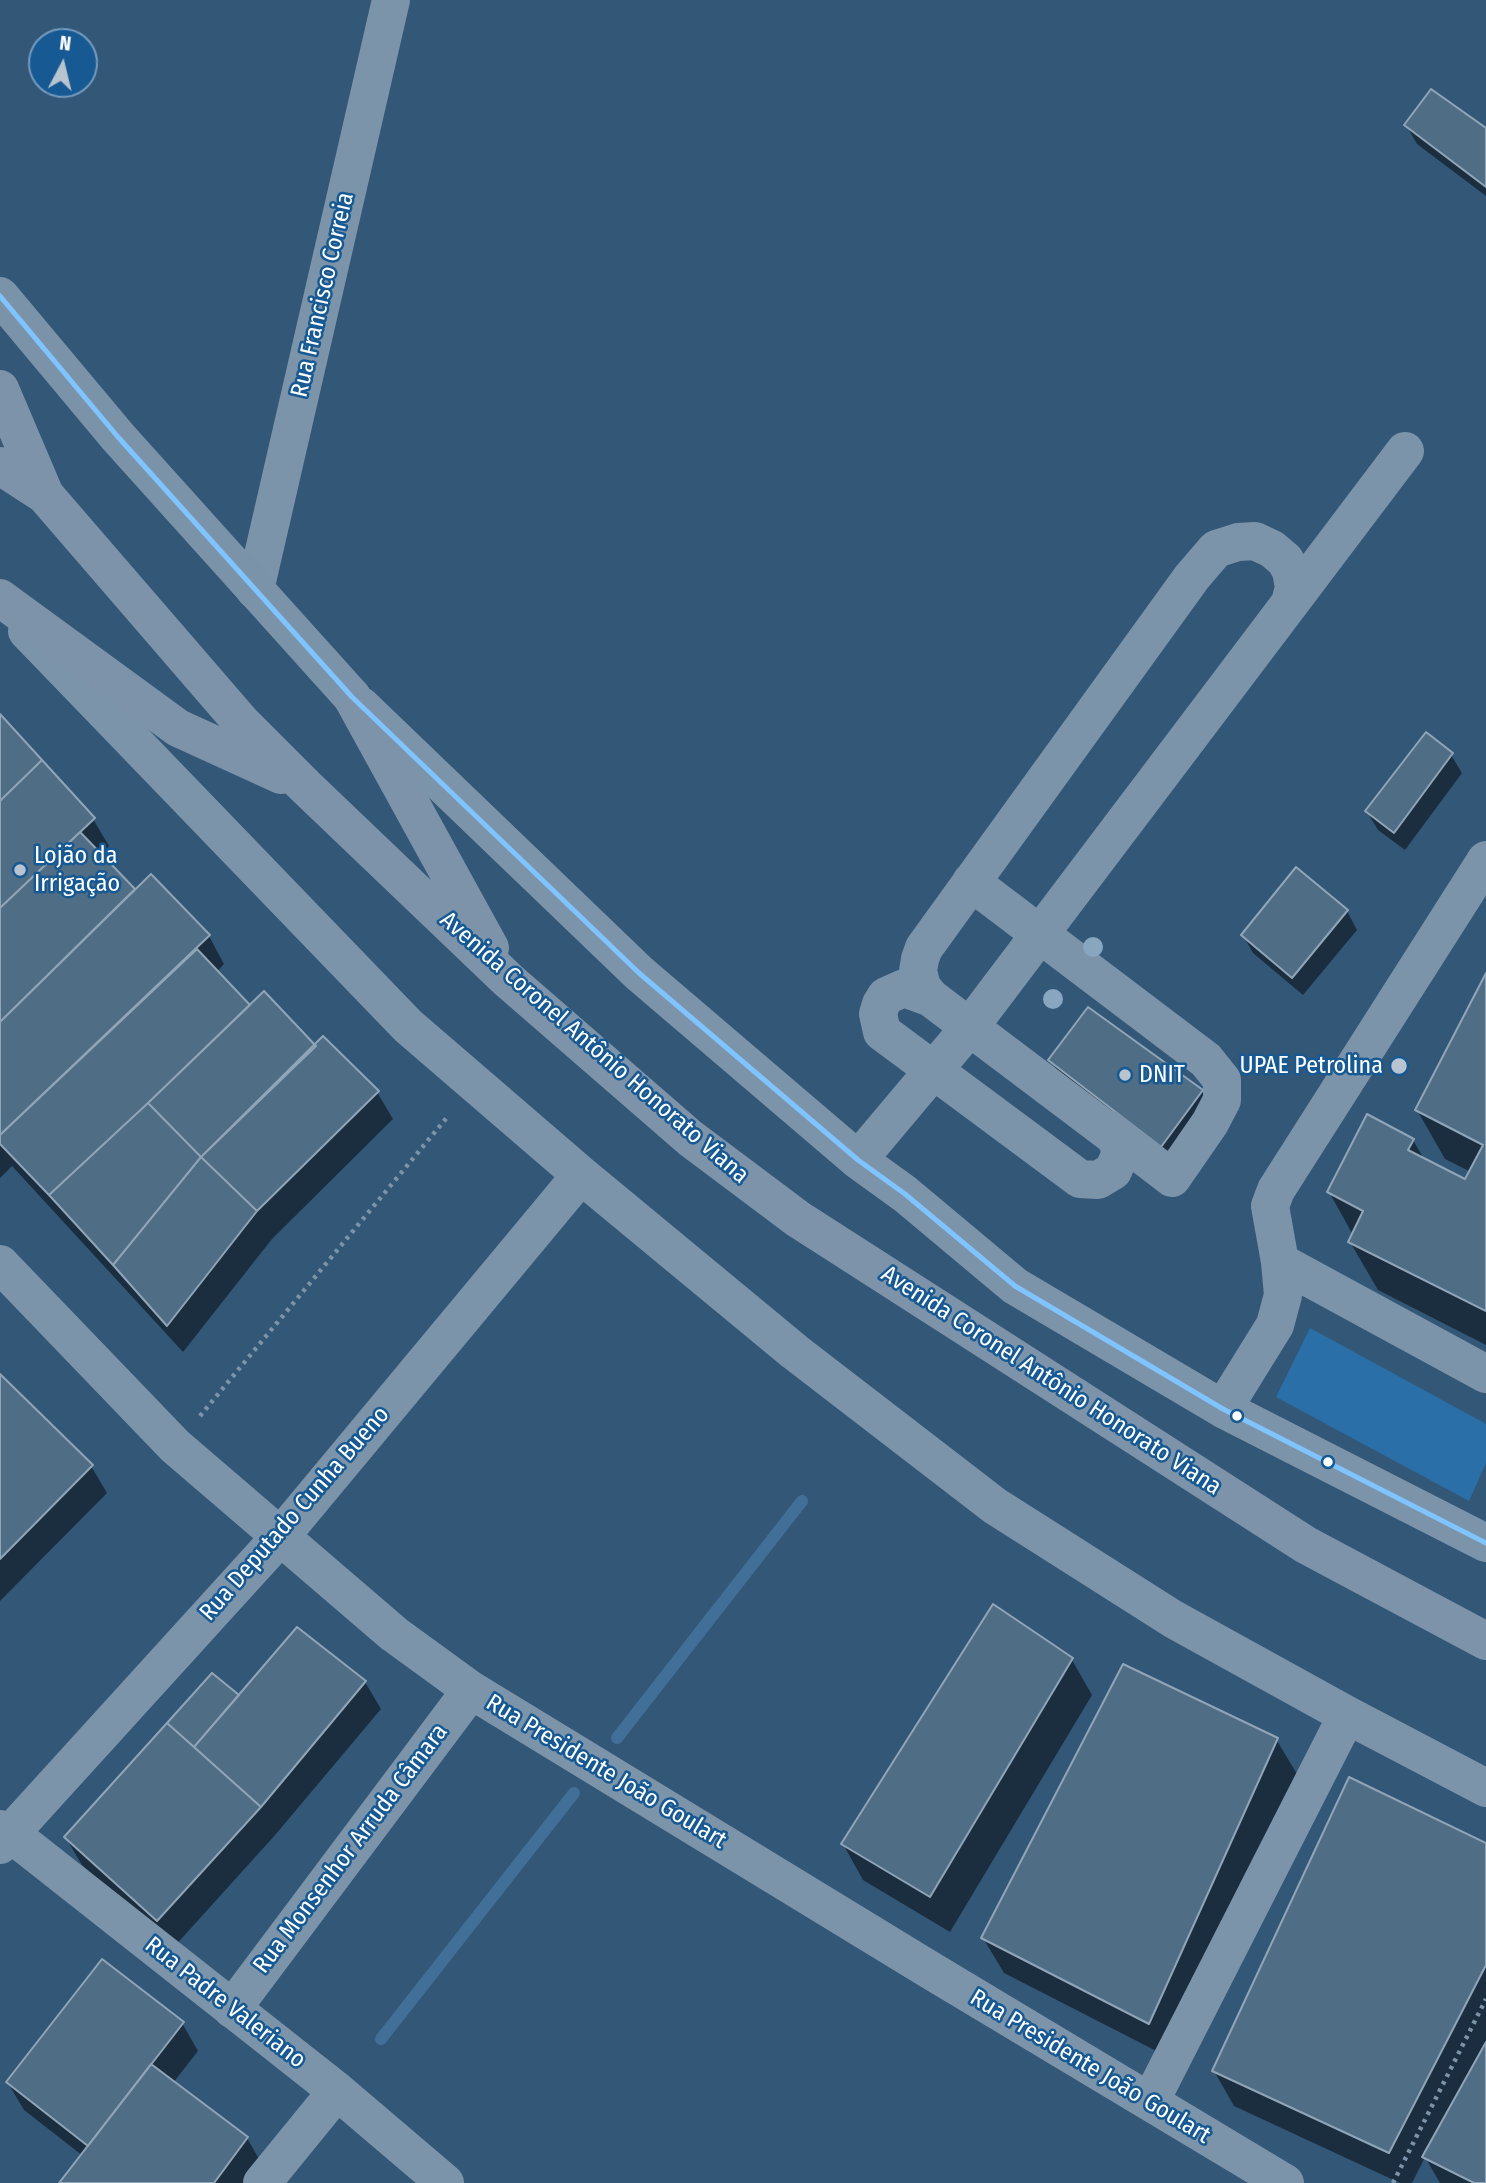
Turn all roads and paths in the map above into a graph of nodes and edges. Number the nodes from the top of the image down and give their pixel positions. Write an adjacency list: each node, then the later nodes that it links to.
1 (391, 0): 7 (street, Rua Francisco Correia)
2 (0, 296): 7 (main road)
3 (0, 389): 6 (highway)
4 (1405, 450): 9 (street)
5 (0, 466): 6 (highway)
6 (45, 495): 11 (highway, Avenida Coronel Antônio Honorato Viana)
7 (255, 590): 10 (main road)
8 (0, 600): 11 (highway); 19 (street)
9 (1290, 603): 13 (street); 14 (street)
10 (352, 697): 15 (highway); 21 (street)
11 (306, 787): 15 (highway, Avenida Coronel Antônio Honorato Viana)
12 (1486, 860): 23 (street)
13 (971, 882): 14 (street); 16 (street)
14 (1041, 934): 17 (street); 20 (street)
15 (508, 980): 30 (highway, Avenida Coronel Antônio Honorato Viana)
16 (931, 998): 17 (street); 18 (street)
17 (969, 1028): 18 (street); 20 (street)
18 (934, 1072): 20 (street); 21 (street)
19 (473, 1084): 22 (street); 27 (path)
20 (1108, 1129)
21 (858, 1160): 26 (street)
22 (580, 1175): 28 (street, Rua Deputado Cunha Bueno); 32 (street)
23 (1280, 1262): 25 (street); 26 (street)
24 (0, 1264): 27 (street, Rua Presidente João Goulart)
25 (1486, 1374)
26 (1223, 1409): 29 (street)
27 (175, 1446): 28 (street, Rua Presidente João Goulart)
28 (280, 1537): 31 (street, Rua Presidente João Goulart); 34 (street, Rua Deputado Cunha Bueno)
29 (1486, 1543)
30 (1486, 1641)
31 (471, 1690): 36 (street, Rua Monsenhor Arruda Câmara); 38 (street, Rua Presidente João Goulart)
32 (1347, 1715): 33 (street); 38 (street)
33 (1486, 1788)
34 (4, 1836): 36 (street, Rua Padre Valeriano)
35 (1486, 2000): 42 (path)
36 (232, 2009): 37 (street, Rua Padre Valeriano)
37 (337, 2091): 39 (street); 40 (street, Rua Padre Valeriano)
38 (1150, 2102): 41 (street, Rua Presidente João Goulart)
39 (262, 2183)
40 (445, 2183)
41 (1285, 2183)
42 (1393, 2183)

